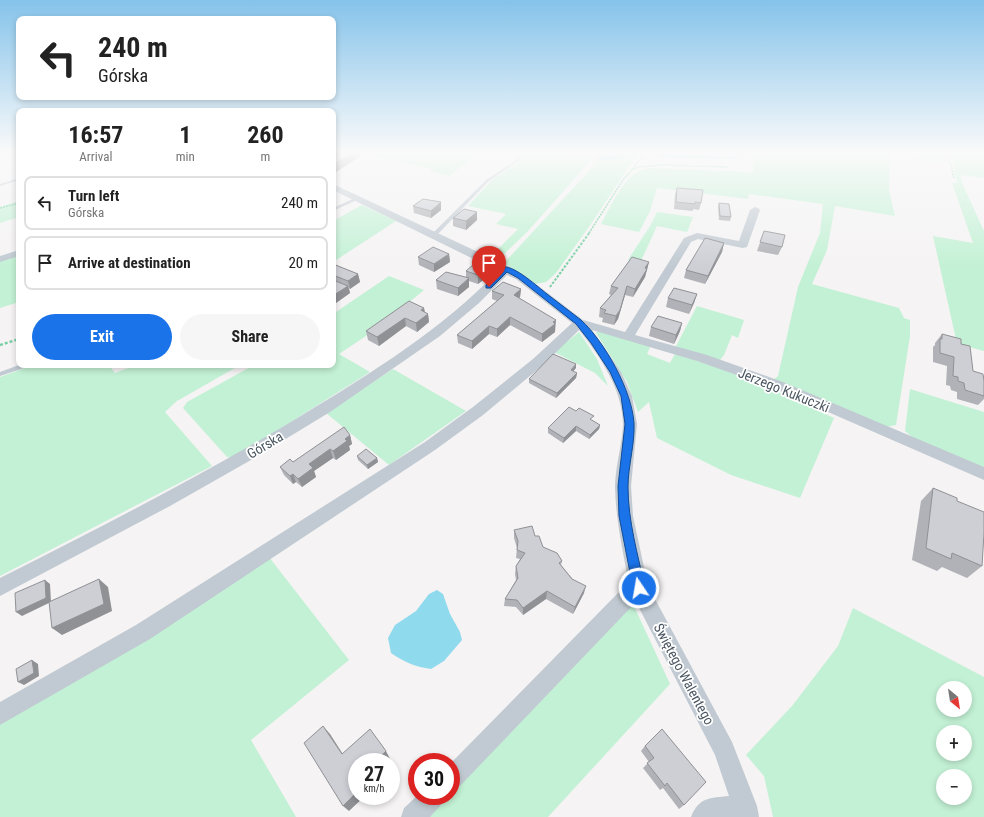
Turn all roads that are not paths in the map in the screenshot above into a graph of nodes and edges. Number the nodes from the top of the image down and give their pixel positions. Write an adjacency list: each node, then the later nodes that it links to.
1 (341, 191): 3 (street, Świętego Walentego)
2 (477, 191): 6 (lane)
3 (357, 199): 4 (lane); 6 (street, Świętego Walentego)
4 (336, 209)
5 (755, 210): 11 (street)
6 (434, 235): 9 (street, Świętego Walentego)
7 (16, 254): 8 (street)
8 (0, 259)
9 (506, 269): 10 (street, Świętego Walentego); 15 (street, Górska)
10 (579, 322): 11 (street, Jerzego Kukuczki); 16 (street, Świętego Walentego); 17 (street)
11 (628, 337): 14 (street, Jerzego Kukuczki)
12 (17, 368): 13 (lane)
13 (0, 374)
14 (984, 474)
15 (0, 587)
16 (639, 588): 18 (street); 20 (street, Świętego Walentego)
17 (0, 714)
18 (460, 769)
19 (425, 805): 21 (street)
20 (746, 812): 22 (street)
21 (413, 817)
22 (703, 817)

